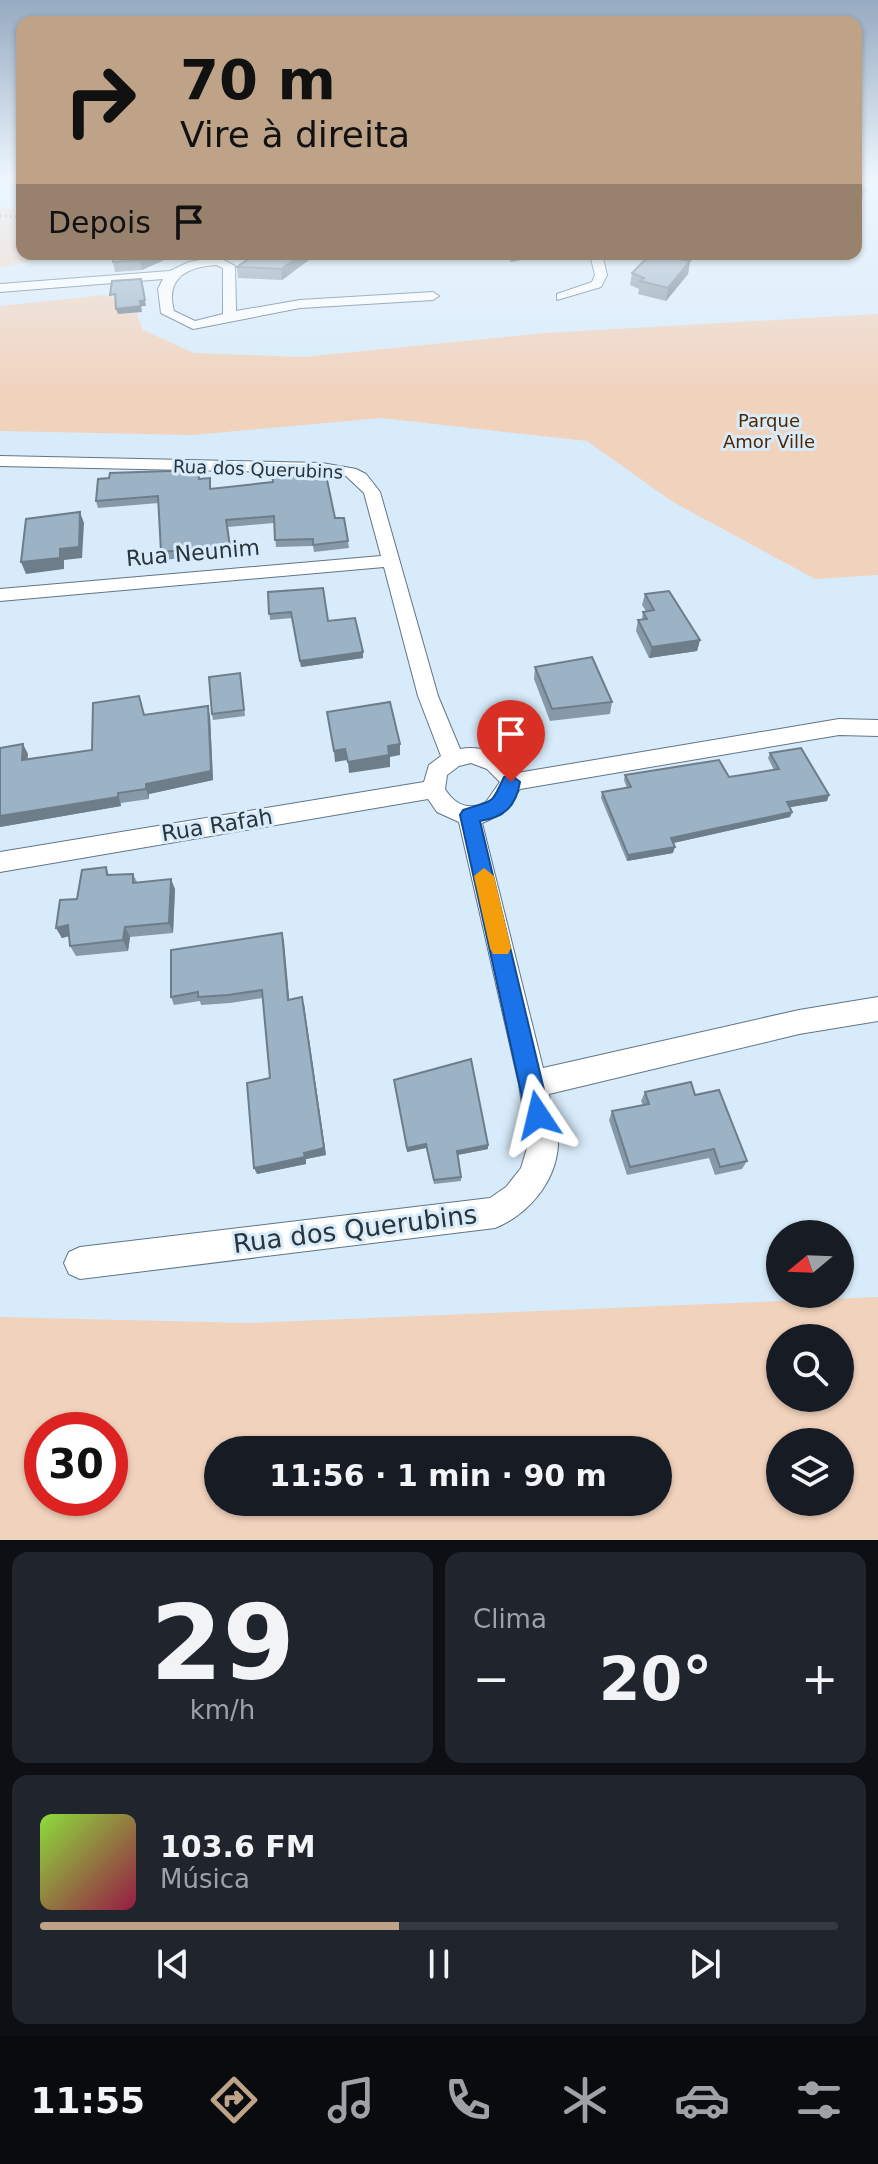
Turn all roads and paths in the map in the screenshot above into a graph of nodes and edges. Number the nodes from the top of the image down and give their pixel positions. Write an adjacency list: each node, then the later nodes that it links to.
1 (203, 260): 3 (street)
2 (597, 260): 7 (street)
3 (195, 264): 4 (street); 8 (street)
4 (174, 274): 5 (street); 8 (street)
5 (0, 288)
6 (433, 296): 8 (street)
7 (562, 297)
8 (227, 317)
9 (0, 461): 10 (street, Rua dos Querubins)
10 (391, 561): 11 (street, Rua Neunim); 13 (street, Rua dos Querubins)
11 (0, 595)
12 (878, 728): 14 (street)
13 (453, 759): 14 (street); 15 (street)
14 (511, 782): 16 (street)
15 (434, 789): 16 (street); 17 (street, Rua Rafah)
16 (469, 815): 19 (street, Rua dos Querubins)
17 (0, 862)
18 (878, 1009): 19 (street)
19 (533, 1084): 20 (street, Rua dos Querubins)
20 (80, 1263)

